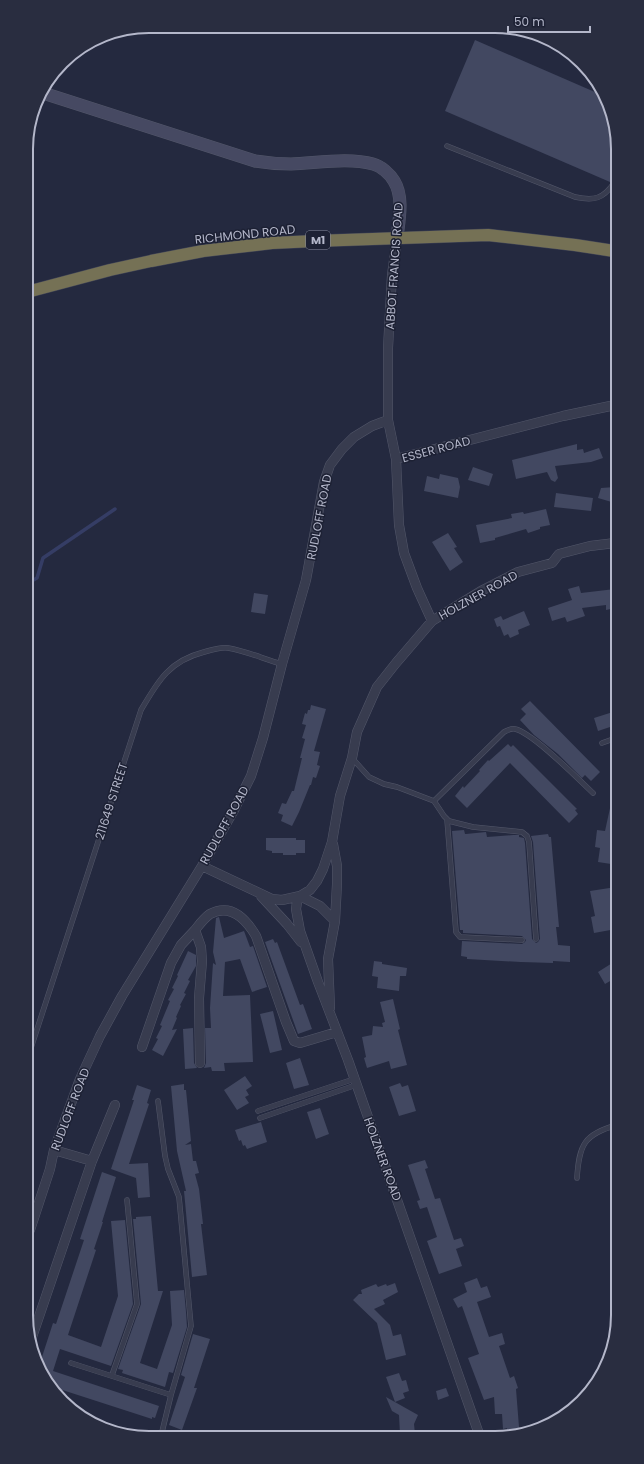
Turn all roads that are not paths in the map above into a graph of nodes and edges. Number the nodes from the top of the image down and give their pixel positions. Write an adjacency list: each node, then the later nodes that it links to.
1 (47, 93): 4 (street, ABBOT FRANCIS ROAD)
2 (447, 146): 3 (lane)
3 (611, 187)
4 (397, 238): 5 (highway, RICHMOND ROAD / M1); 6 (highway, RICHMOND ROAD / M1); 8 (street, ABBOT FRANCIS ROAD)
5 (611, 251)
6 (33, 290)
7 (611, 406): 9 (street, ESSER ROAD)
8 (388, 420): 9 (street, ABBOT FRANCIS ROAD); 12 (street, RUDLOFF ROAD)
9 (396, 459): 11 (street, ESSER ROAD)
10 (611, 543): 11 (street, HOLZNER ROAD)
11 (432, 621): 15 (street, HOLZNER ROAD)
12 (282, 664): 20 (street, RUDLOFF ROAD); 30 (lane, 211649 STREET)
13 (611, 740): 14 (lane)
14 (602, 743)
15 (352, 758): 17 (lane); 19 (street, HOLZNER ROAD)
16 (593, 793): 17 (lane)
17 (434, 801): 18 (lane)
18 (447, 819): 25 (lane); 26 (lane)
19 (332, 842): 22 (street, HOLZNER ROAD); 23 (street, HOLZNER ROAD)
20 (202, 866): 21 (street, HOLZNER ROAD); 39 (street, RUDLOFF ROAD)
21 (259, 894): 22 (street, HOLZNER ROAD); 27 (street)
22 (300, 896): 23 (street); 27 (street)
23 (335, 921): 28 (street, HOLZNER ROAD)
24 (195, 930): 29 (street); 31 (street); 32 (street)
25 (536, 939)
26 (522, 940)
27 (308, 954): 28 (street)
28 (329, 1012): 29 (street, HOLZNER ROAD)
29 (337, 1032): 33 (street, HOLZNER ROAD)
30 (33, 1042)
31 (142, 1047)
32 (200, 1063)
33 (355, 1082): 36 (lane); 37 (lane); 49 (street, HOLZNER ROAD)
34 (158, 1101): 47 (lane)
35 (115, 1105): 40 (street)
36 (258, 1111)
37 (260, 1118)
38 (611, 1127): 41 (lane)
39 (54, 1150): 40 (street); 43 (street, RUDLOFF ROAD)
40 (92, 1161): 44 (street)
41 (577, 1178)
42 (127, 1200): 46 (lane)
43 (33, 1221)
44 (34, 1331)
45 (72, 1363): 46 (lane)
46 (112, 1375): 47 (lane)
47 (171, 1395): 48 (lane)
48 (162, 1431)
49 (478, 1431)

